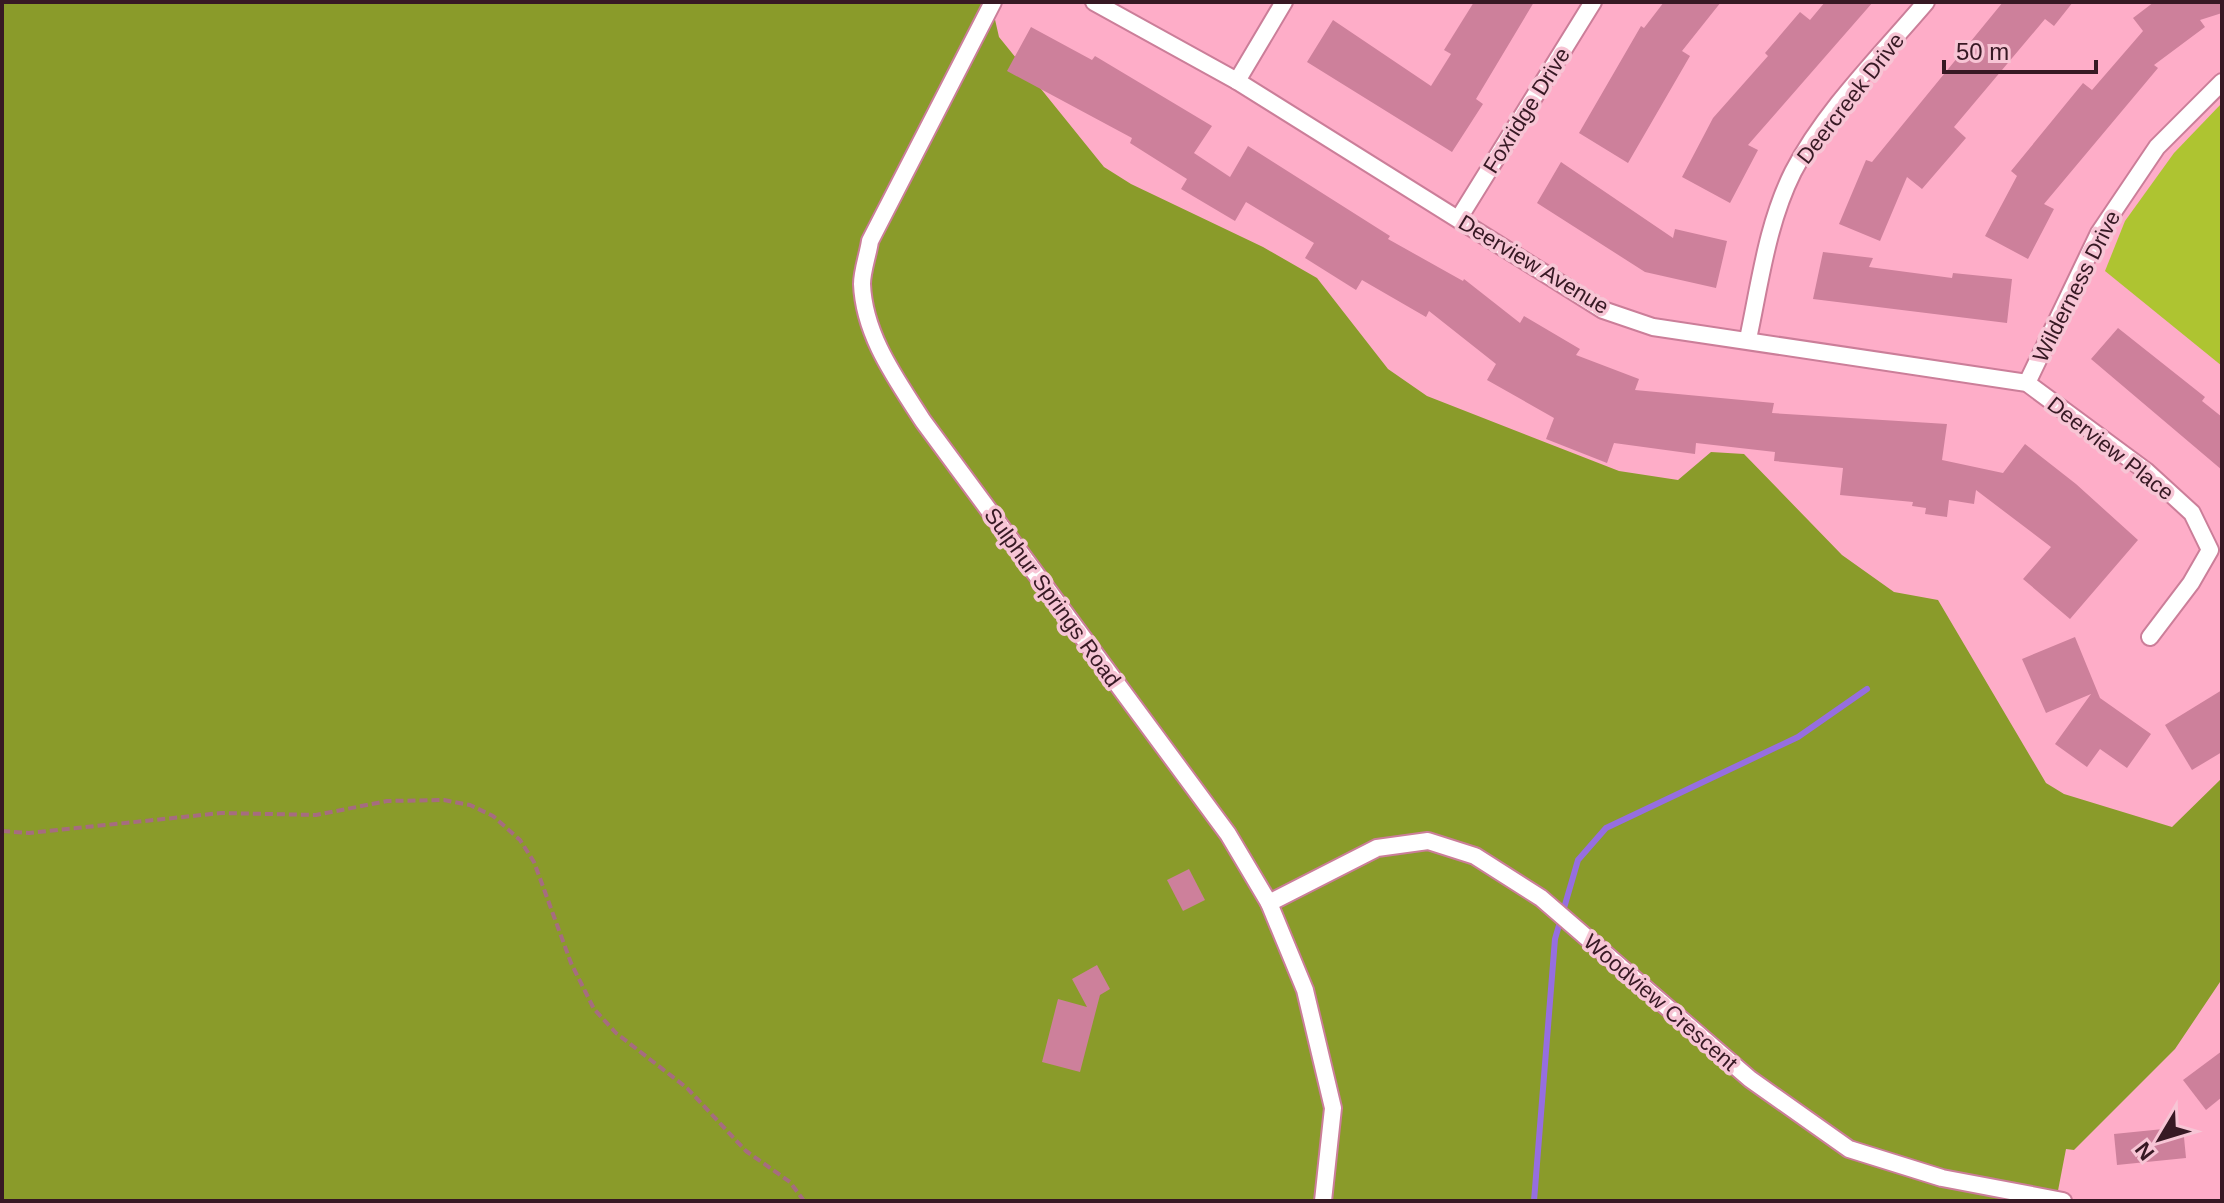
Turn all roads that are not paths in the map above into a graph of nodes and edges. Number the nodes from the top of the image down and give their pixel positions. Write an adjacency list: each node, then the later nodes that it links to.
1 (993, 2): 12 (street, Sulphur Springs Road)
2 (1094, 2): 6 (street, Deerview Avenue)
3 (1284, 2): 6 (street)
4 (1593, 2): 8 (street, Foxridge Drive)
5 (1926, 2): 9 (street, Deercreek Drive)
6 (1237, 81): 8 (street, Deerview Avenue)
7 (2222, 82): 10 (street, Wilderness Drive)
8 (1459, 218): 9 (street, Deerview Avenue)
9 (1748, 339): 10 (street, Deerview Avenue)
10 (2027, 383): 11 (street, Deerview Place)
11 (2150, 637)
12 (1269, 903): 13 (street, Sulphur Springs Road); 14 (street, Woodview Crescent)
13 (1323, 1201)
14 (2063, 1201)

